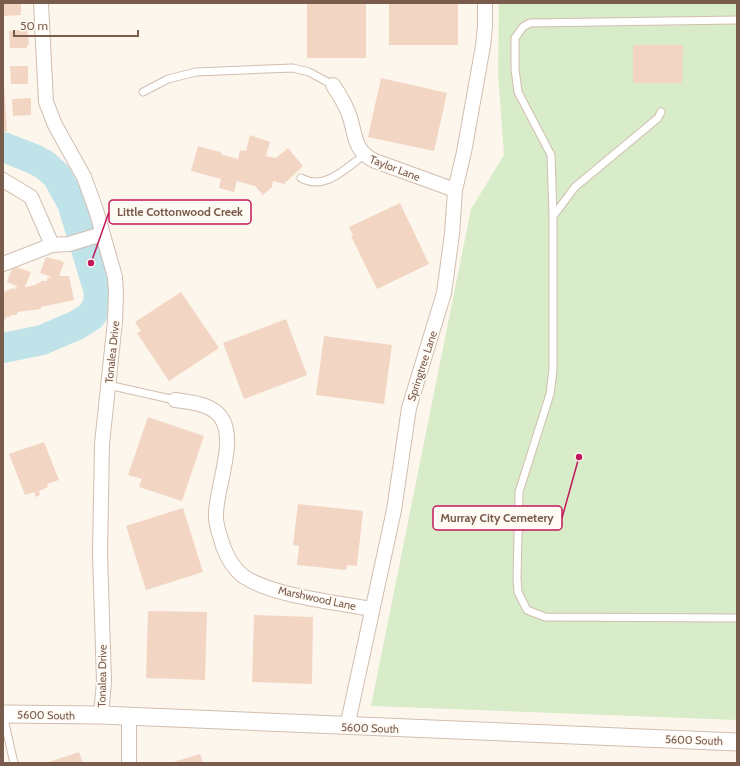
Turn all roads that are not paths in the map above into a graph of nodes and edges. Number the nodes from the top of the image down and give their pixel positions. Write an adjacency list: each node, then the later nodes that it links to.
1 (41, 3): 12 (street, Tonalea Drive)
2 (485, 3): 10 (street, Springtree Lane)
3 (737, 20): 11 (lane)
4 (333, 85): 5 (lane); 7 (street, Taylor Lane)
5 (143, 92)
6 (661, 112): 11 (lane)
7 (364, 155): 8 (lane); 10 (street, Taylor Lane)
8 (301, 178)
9 (3, 180): 13 (street)
10 (455, 190): 17 (street, Springtree Lane)
11 (554, 216): 18 (lane)
12 (97, 235): 13 (street); 15 (street, Tonalea Drive)
13 (52, 245): 14 (street)
14 (3, 264)
15 (108, 385): 16 (lane); 20 (street, Tonalea Drive)
16 (176, 400): 17 (street, Marshwood Lane)
17 (371, 609): 22 (street, Springtree Lane)
18 (737, 618)
19 (3, 714): 20 (street, 5600 South); 24 (lane)
20 (101, 716): 21 (street, 5600 South)
21 (129, 717): 22 (street, 5600 South); 25 (street)
22 (347, 727): 23 (street, 5600 South)
23 (737, 742)
24 (14, 763)
25 (129, 763)

